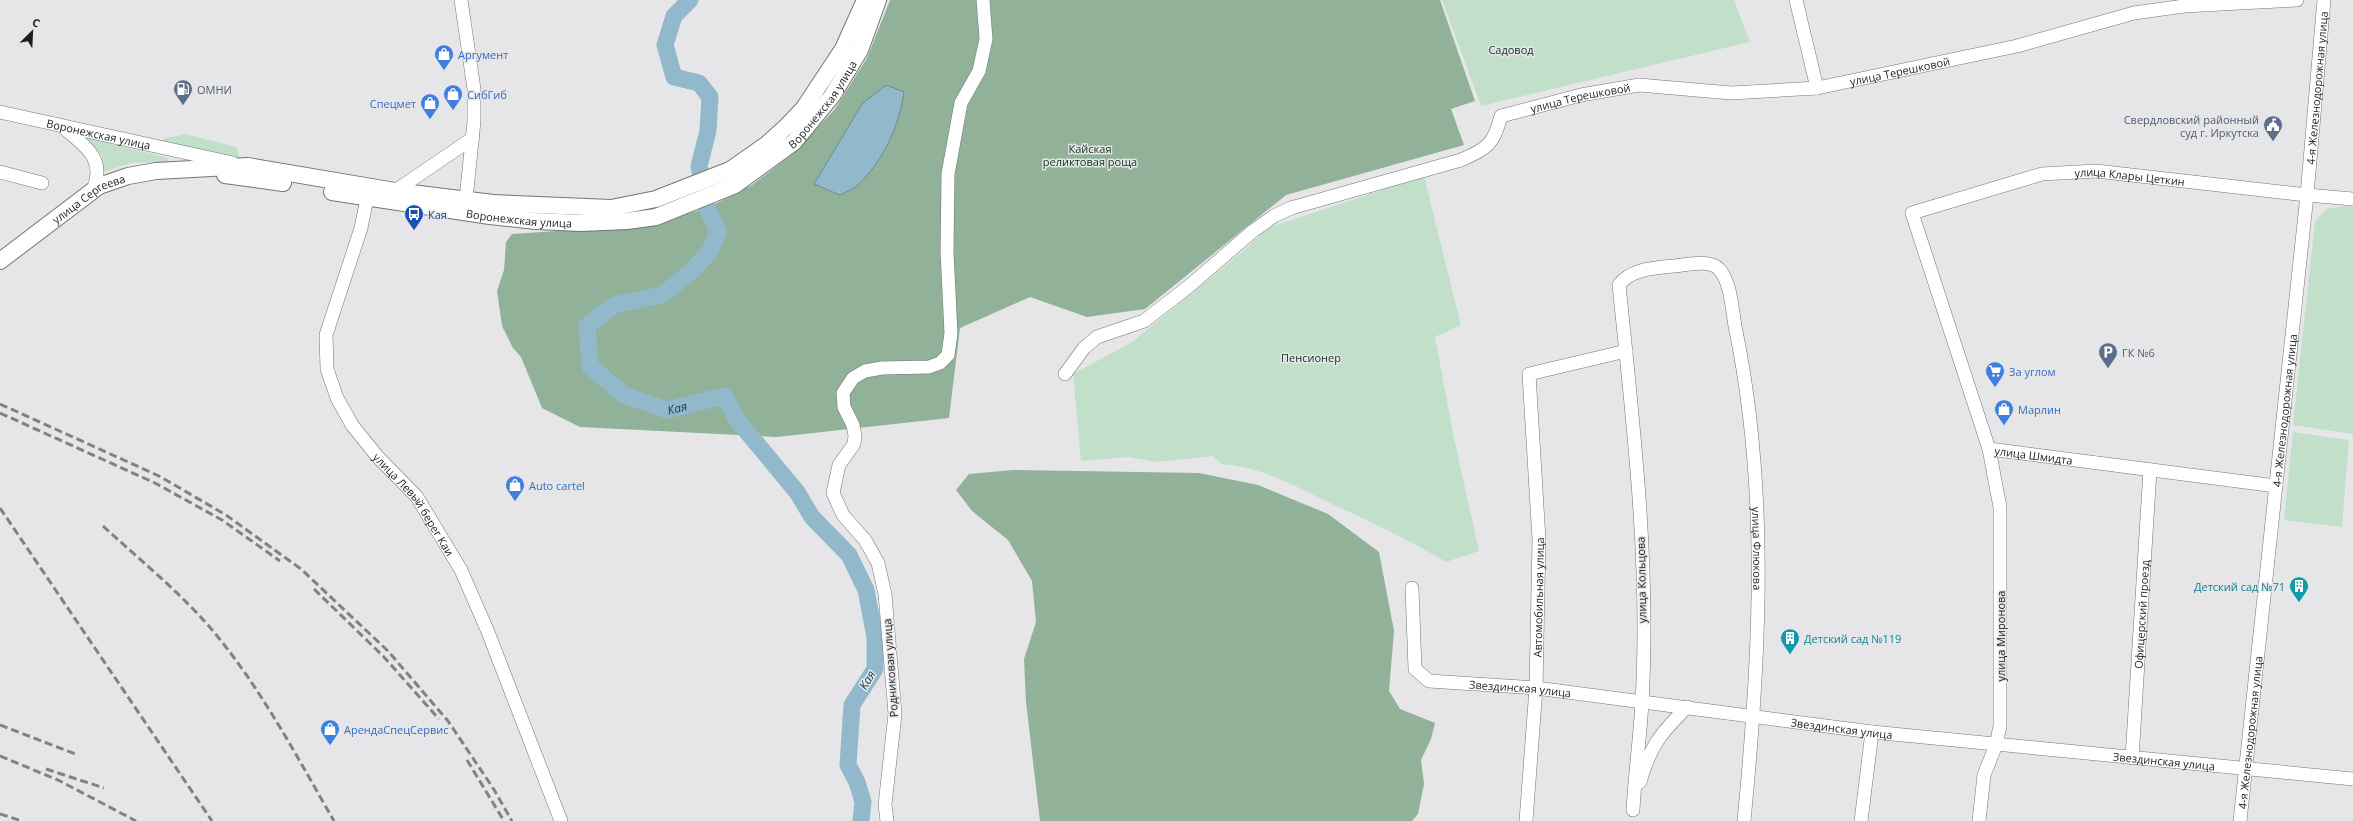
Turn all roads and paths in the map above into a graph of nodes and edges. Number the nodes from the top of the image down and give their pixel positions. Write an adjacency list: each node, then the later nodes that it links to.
1 (461, 0): 12 (street)
2 (865, 0): 23 (main road, Воронежская улица)
3 (878, 0): 23 (main road, Воронежская улица)
4 (983, 0): 44 (street, Родниковая улица)
5 (1796, 0): 9 (street)
6 (2297, 0): 8 (street, улица Терешковой)
7 (2324, 0): 21 (street, 4-я Железнодорожная улица)
8 (2182, 3): 9 (street, улица Терешковой)
9 (1817, 88): 28 (street, улица Терешковой)
10 (0, 112): 11 (street, Воронежская улица)
11 (63, 127): 13 (street, Воронежская улица); 18 (street)
12 (473, 138): 19 (street); 23 (street)
13 (166, 149): 14 (street); 15 (street, Воронежская улица)
14 (248, 166): 15 (main road, Воронежская улица); 20 (main road, Воронежская улица)
15 (190, 170): 18 (main road, улица Сергеева); 20 (main road, Воронежская улица)
16 (0, 172): 17 (street)
17 (42, 183)
18 (92, 190): 25 (main road, улица Сергеева)
19 (395, 191): 20 (main road, Воронежская улица); 23 (main road, Воронежская улица)
20 (369, 192): 23 (main road, Воронежская улица); 43 (street, улица Левый берег Каи)
21 (2307, 196): 22 (street, улица Клары Цеткин); 24 (street, улица Клары Цеткин); 31 (street, 4-я Железнодорожная улица)
22 (2353, 199)
23 (465, 206)
24 (1912, 213): 29 (street, улица Шмидта)
25 (0, 261)
26 (1725, 277): 27 (street, улица Кольцова); 36 (street, улица Флюкова)
27 (1626, 351): 33 (street, Автомобильная улица); 34 (street, улица Кольцова)
28 (1065, 374)
29 (1989, 448): 30 (street, улица Шмидта); 38 (street, улица Миронова)
30 (2150, 470): 31 (street, улица Шмидта); 39 (street, Офицерский проезд)
31 (2276, 486): 40 (street, 4-я Железнодорожная улица)
32 (1412, 588): 33 (street, Звездинская улица)
33 (1536, 688): 34 (street, Звездинская улица); 45 (street, Автомобильная улица)
34 (1642, 701): 35 (street, Звездинская улица); 42 (street, улица Кольцова)
35 (1687, 707): 36 (street, Звездинская улица); 42 (street, улица Кольцова)
36 (1754, 715): 37 (street, Звездинская улица); 46 (street, улица Флюкова)
37 (1872, 732): 38 (street, Звездинская улица); 47 (street)
38 (1996, 745): 39 (street, Звездинская улица); 48 (street, улица Миронова)
39 (2132, 758): 40 (street, Звездинская улица)
40 (2245, 769): 41 (street, Звездинская улица); 49 (street, 4-я Железнодорожная улица)
41 (2353, 779)
42 (1632, 816)
43 (561, 821)
44 (887, 821)
45 (1526, 821)
46 (1744, 821)
47 (1861, 821)
48 (1979, 821)
49 (2240, 821)

